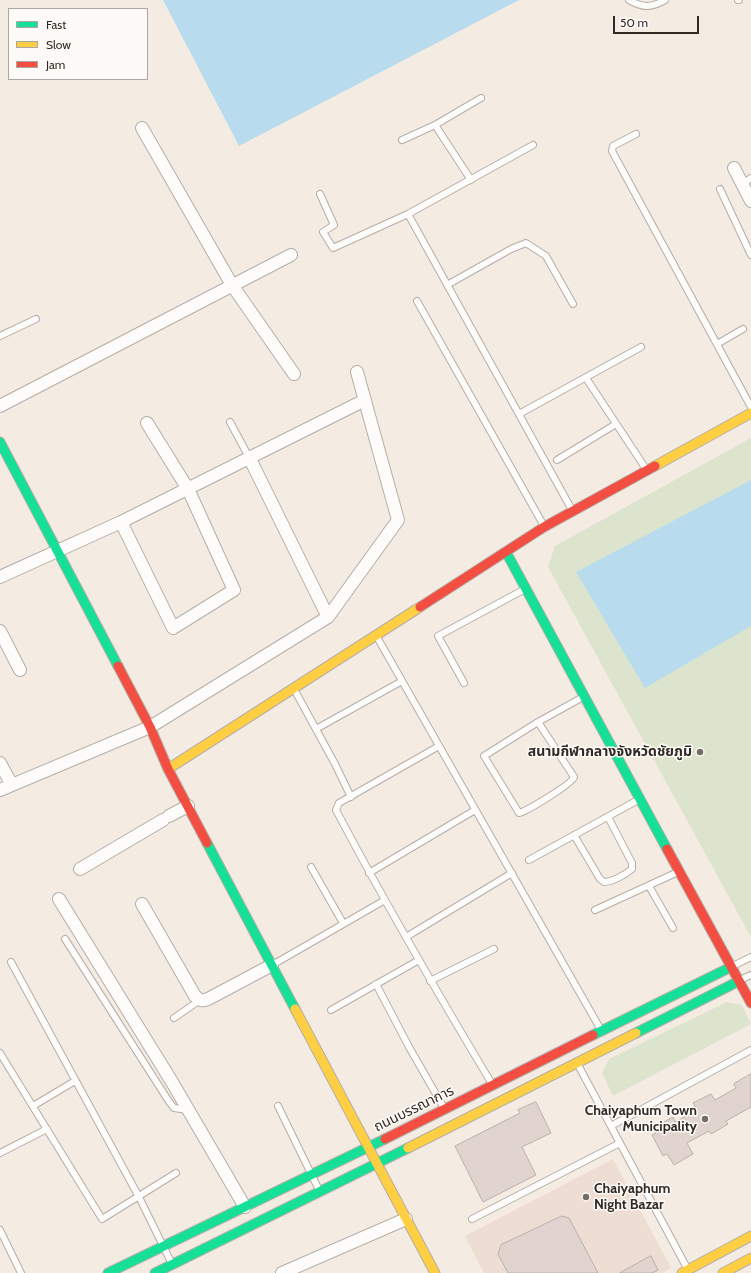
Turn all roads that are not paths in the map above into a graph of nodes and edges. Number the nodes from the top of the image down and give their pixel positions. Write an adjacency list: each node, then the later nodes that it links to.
1 (629, 0): 2 (lane)
2 (665, 0)
3 (481, 98): 4 (lane)
4 (435, 125): 7 (lane); 10 (lane)
5 (142, 128): 18 (street)
6 (636, 134): 25 (lane)
7 (402, 140)
8 (533, 145): 10 (lane)
9 (734, 168): 11 (street)
10 (471, 180): 15 (lane)
11 (747, 181): 14 (street)
12 (720, 189): 17 (lane)
13 (320, 194): 15 (lane)
14 (751, 201)
15 (408, 214): 19 (lane)
16 (291, 255): 18 (street)
17 (751, 255)
18 (232, 285): 28 (street); 31 (street)
19 (447, 285): 21 (lane); 34 (lane)
20 (417, 301): 45 (lane)
21 (573, 304)
22 (36, 319): 24 (lane)
23 (743, 329): 25 (lane)
24 (0, 336)
25 (717, 344): 32 (lane)
26 (641, 347): 29 (lane)
27 (357, 372): 30 (street)
28 (294, 374)
29 (586, 378): 34 (lane); 37 (lane)
30 (365, 400): 39 (street); 50 (street)
31 (0, 406)
32 (751, 407)
33 (751, 413): 41 (street)
34 (519, 414): 43 (lane)
35 (230, 422): 39 (lane)
36 (147, 423): 42 (street)
37 (616, 424): 40 (lane); 41 (lane)
38 (0, 442): 46 (street)
39 (250, 459): 42 (street); 50 (street)
40 (557, 460)
41 (647, 471): 43 (street)
42 (188, 489): 44 (street); 44 (street)
43 (573, 512): 45 (street)
44 (121, 522): 46 (street)
45 (544, 527): 47 (street)
46 (58, 551): 48 (street); 59 (street)
47 (506, 552): 49 (street); 52 (street)
48 (0, 577)
49 (525, 589): 55 (lane); 57 (street)
50 (328, 617): 59 (street)
51 (0, 631): 53 (street)
52 (376, 636): 54 (lane); 56 (street)
53 (20, 670)
54 (402, 681): 60 (lane); 61 (lane)
55 (464, 683)
56 (293, 689): 60 (lane); 63 (street)
57 (584, 696): 58 (lane); 67 (street)
58 (538, 722): 58 (lane)
59 (150, 727): 63 (street); 64 (street)
60 (316, 729): 66 (lane)
61 (439, 746): 66 (lane); 69 (lane)
62 (0, 763): 64 (street)
63 (168, 769): 68 (street)
64 (12, 785): 65 (street)
65 (0, 790)
66 (351, 797): 76 (lane)
67 (640, 799): 70 (lane); 75 (street)
68 (188, 806): 74 (street); 91 (street)
69 (476, 810): 76 (lane); 77 (lane)
70 (608, 817): 71 (lane); 71 (lane)
71 (574, 835): 72 (lane)
72 (530, 860)
73 (311, 867): 83 (lane)
74 (80, 869)
75 (679, 871): 78 (lane); 92 (street)
76 (369, 873): 80 (lane)
77 (512, 873): 85 (lane); 101 (lane)
78 (649, 886): 82 (lane); 84 (lane)
79 (59, 899): 110 (street)
80 (385, 900): 83 (lane); 85 (lane)
81 (142, 904): 97 (street)
82 (595, 910)
83 (344, 923): 91 (lane)
84 (673, 928)
85 (406, 937): 89 (lane)
86 (65, 939): 110 (lane)
87 (494, 949): 94 (lane)
88 (751, 957): 92 (lane)
89 (419, 960): 94 (lane); 96 (lane)
90 (11, 962): 105 (lane)
91 (272, 966): 97 (street); 114 (street)
92 (731, 967): 95 (street); 101 (street, ถนนบรรณาการ)
93 (751, 975): 95 (lane)
94 (430, 981): 106 (lane)
95 (739, 981): 98 (street); 104 (street, ถนนบรรณาการ)
96 (376, 984): 99 (lane); 109 (lane)
97 (200, 1000): 100 (lane)
98 (751, 1003)
99 (331, 1010)
100 (174, 1018)
101 (601, 1031): 104 (street, ถนนบรรณาการ)
102 (751, 1050): 111 (lane)
103 (0, 1054): 107 (lane)
104 (573, 1055): 106 (street, ถนนบรรณาการ); 111 (lane); 116 (street, ถนนบรรณาการ)
105 (75, 1081): 107 (lane); 120 (lane)
106 (493, 1085): 109 (street, ถนนบรรณาการ)
107 (33, 1106): 112 (lane)
108 (278, 1106): 118 (lane)
109 (445, 1109): 114 (street, ถนนบรรณาการ)
110 (188, 1110): 121 (street)
111 (611, 1126): 113 (lane)
112 (46, 1129): 115 (lane); 120 (lane)
113 (620, 1143): 123 (lane); 129 (lane)
114 (368, 1147): 116 (street); 118 (street, ถนนบรรณาการ)
115 (0, 1153)
116 (377, 1164): 119 (street, ถนนบรรณาการ); 122 (street)
117 (176, 1173): 120 (lane)
118 (312, 1174): 119 (lane); 121 (street, ถนนบรรณาการ)
119 (320, 1191): 128 (street, ถนนบรรณาการ)
120 (139, 1197): 126 (lane)
121 (245, 1207): 126 (street, ถนนบรรณาการ)
122 (406, 1219): 133 (street); 134 (street)
123 (472, 1219)
124 (0, 1230): 130 (lane)
125 (751, 1236): 129 (street)
126 (164, 1246): 128 (lane); 131 (street, ถนนบรรณาการ)
127 (751, 1258): 135 (street)
128 (172, 1264): 132 (street, ถนนบรรณาการ)
129 (687, 1272)
130 (21, 1273)
131 (108, 1273)
132 (155, 1273)
133 (282, 1273)
134 (435, 1273)
135 (723, 1273)

